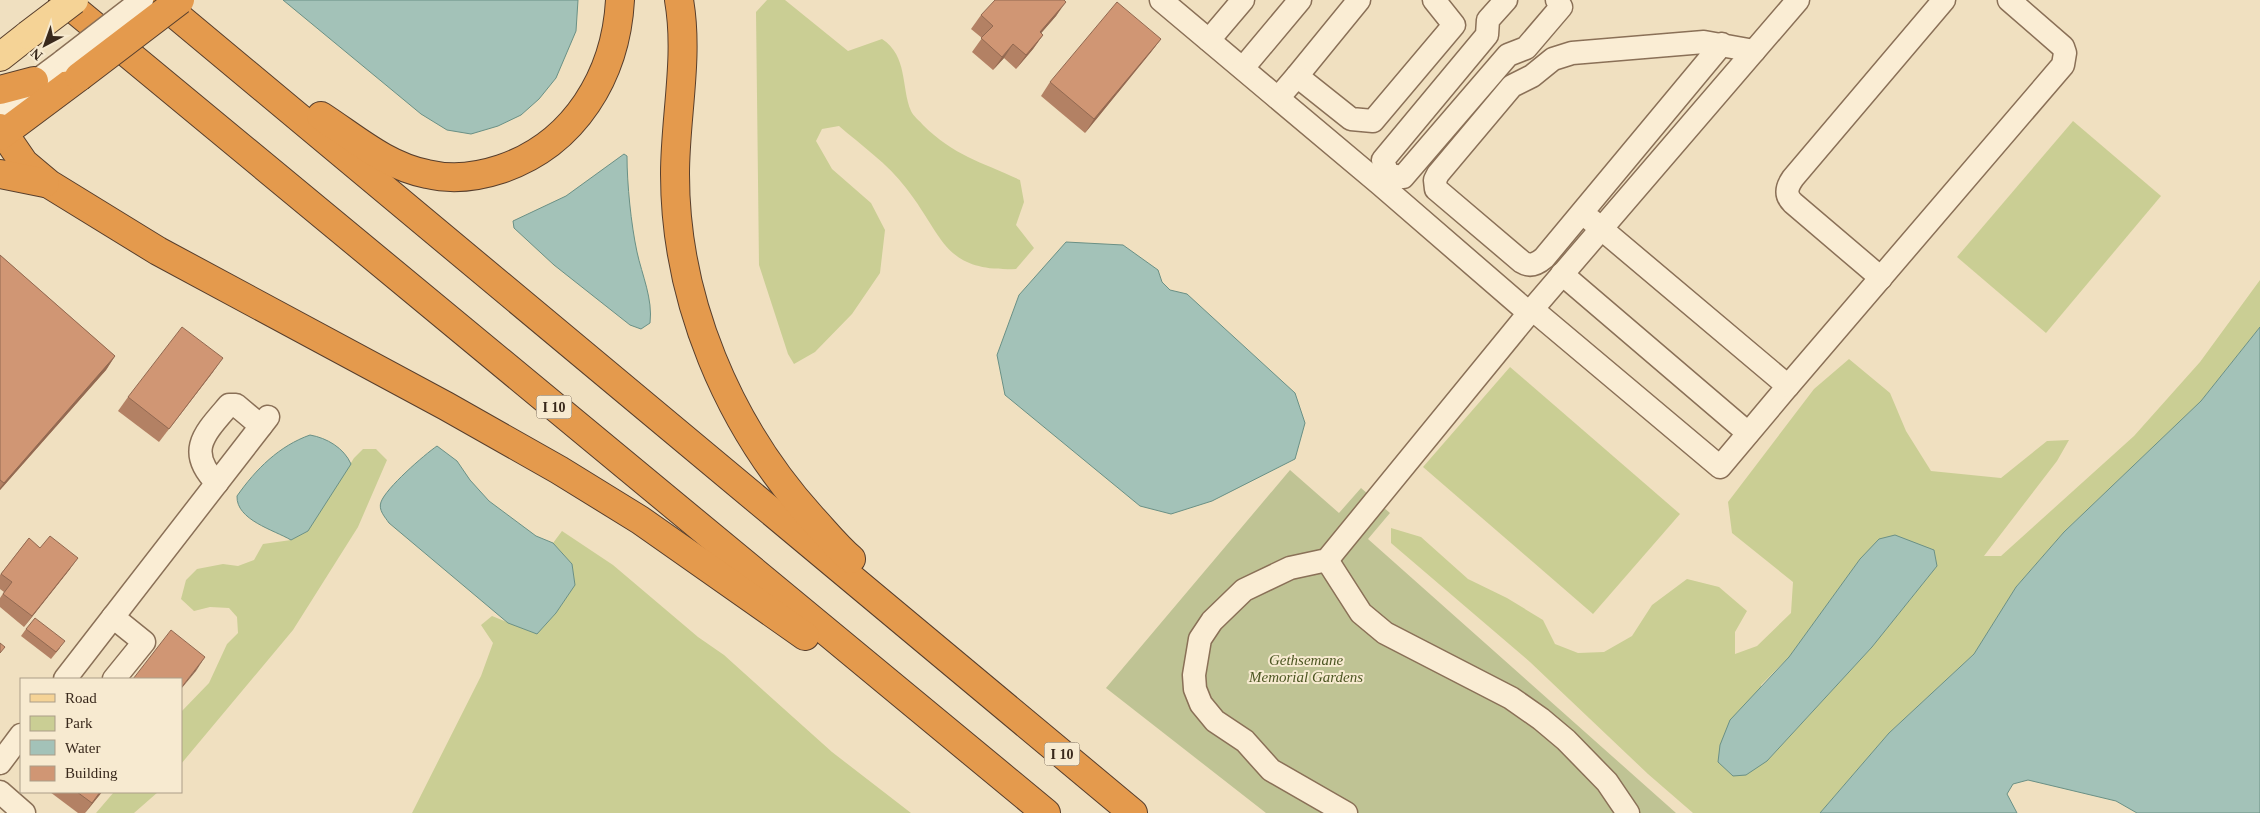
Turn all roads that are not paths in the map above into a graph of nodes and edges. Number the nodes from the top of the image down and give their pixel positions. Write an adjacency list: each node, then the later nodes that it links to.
1 (63, 0): 52 (highway, I 10)
2 (74, 0): 24 (main road, bridge)
3 (142, 0): 26 (street, bridge)
4 (158, 0): 20 (highway, I 10)
5 (180, 0): 26 (highway, bridge)
6 (620, 0): 20 (highway)
7 (679, 0): 51 (highway)
8 (1243, 0): 19 (street)
9 (1300, 0): 25 (street)
10 (1359, 0): 28 (street)
11 (1434, 0): 27 (street)
12 (1506, 0): 18 (street)
13 (1556, 0): 23 (street)
14 (1798, 0): 22 (street)
15 (1944, 0): 42 (street)
16 (2009, 0): 42 (street)
17 (1174, 4): 19 (street)
18 (1487, 35): 23 (street); 31 (street)
19 (1209, 40): 25 (street)
20 (210, 44): 51 (highway, I 10)
21 (1722, 44): 22 (street); 34 (street); 39 (street)
22 (1754, 51): 40 (street)
23 (1508, 55): 33 (street)
24 (0, 57)
25 (1243, 68): 32 (street)
26 (71, 69): 29 (street); 35 (highway)
27 (1416, 72): 28 (street); 31 (street)
28 (1297, 76): 32 (street)
29 (34, 81): 30 (highway); 35 (street)
30 (0, 90)
31 (1439, 92): 33 (street); 37 (street)
32 (1278, 98): 37 (street)
33 (1460, 110): 34 (street); 37 (street)
34 (1478, 126): 39 (street)
35 (1, 127): 38 (highway)
36 (0, 174): 38 (highway)
37 (1384, 180): 43 (street)
38 (49, 184): 52 (highway)
39 (1582, 212): 40 (street)
40 (1601, 228): 41 (street); 44 (street)
41 (1562, 274): 43 (street); 45 (street)
42 (1881, 278): 44 (street)
43 (1531, 311): 45 (street); 47 (street)
44 (1788, 386): 45 (street)
45 (1748, 433)
46 (217, 483): 46 (street); 48 (street)
47 (1327, 560): 59 (street); 60 (street)
48 (113, 617): 49 (street); 50 (street)
49 (66, 678)
50 (115, 678)
51 (990, 696): 58 (highway, I 10)
52 (925, 715): 57 (highway, I 10)
53 (20, 739): 54 (street)
54 (0, 763)
55 (0, 792): 56 (street)
56 (24, 813)
57 (1046, 813)
58 (1133, 813)
59 (1346, 813)
60 (1628, 813)

